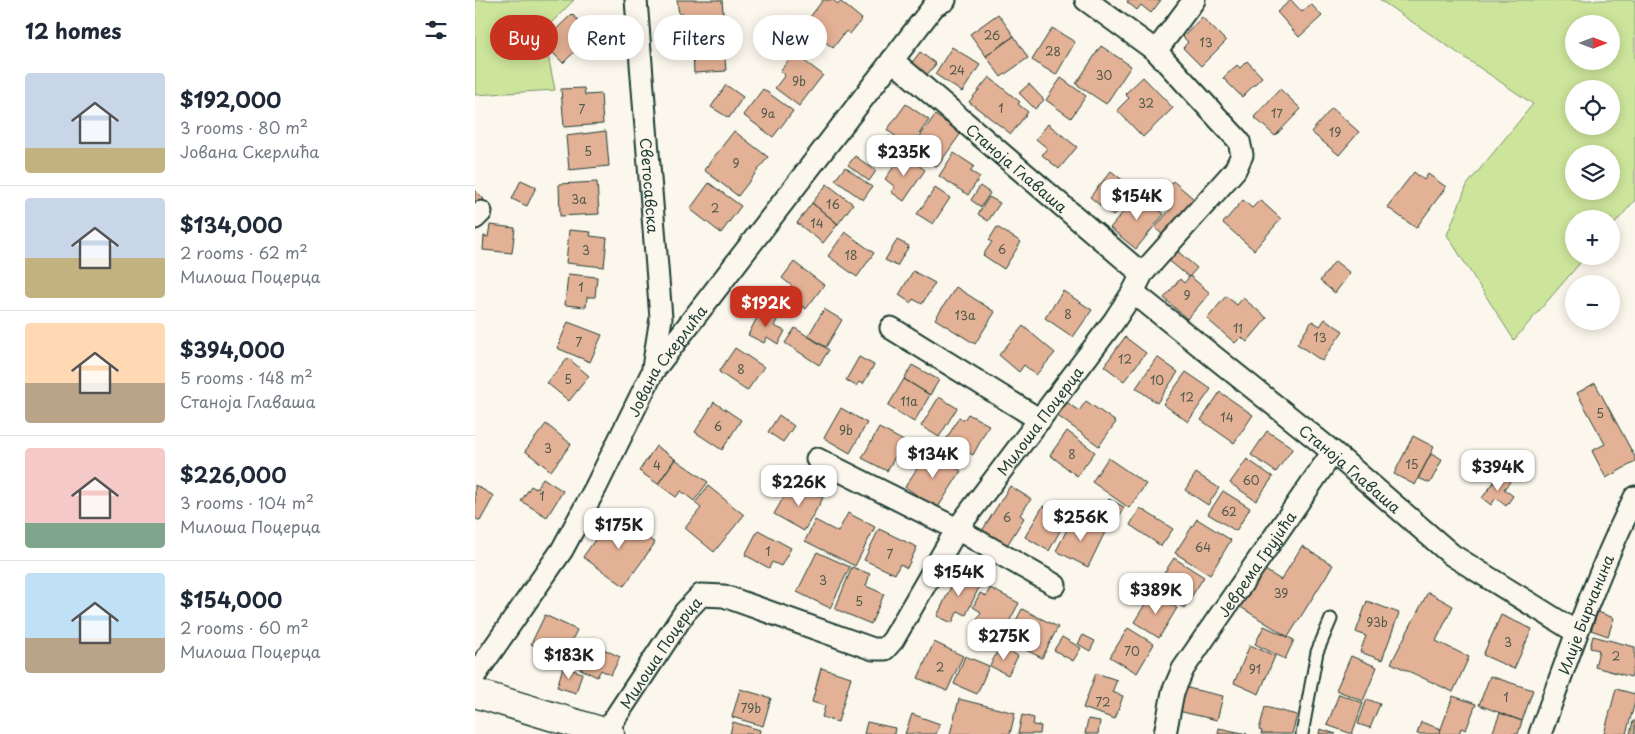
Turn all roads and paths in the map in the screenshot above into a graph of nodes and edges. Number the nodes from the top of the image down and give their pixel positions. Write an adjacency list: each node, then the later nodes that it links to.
1 (636, 0): 9 (street, Светосавска)
2 (1086, 0): 5 (street)
3 (1194, 0): 5 (street)
4 (938, 2): 6 (street, Јована Скерлића)
5 (1156, 51): 7 (street, Милоша Поцерца)
6 (892, 60): 7 (street, Станоја Главаша); 9 (street, Јована Скерлића)
7 (1138, 283): 10 (street, Милоша Поцерца); 11 (street, Станоја Главаша)
8 (891, 328): 10 (street)
9 (653, 371): 19 (street, Јована Скерлића)
10 (1040, 420): 15 (street, Милоша Поцерца)
11 (1333, 452): 18 (street, Станоја Главаша); 22 (street, Јеврема Грујића)
12 (817, 459): 15 (street)
13 (1635, 497): 14 (street, Илије Бирчанина)
14 (1628, 525): 18 (street, Илије Бирчанина)
15 (957, 529): 16 (street); 21 (street, Милоша Поцерца)
16 (1055, 585)
17 (1331, 618): 23 (lane)
18 (1576, 632): 24 (street, Илије Бирчанина)
19 (475, 675)
20 (475, 692): 21 (main road)
21 (608, 733)
22 (1165, 734)
23 (1303, 734)
24 (1540, 734)

